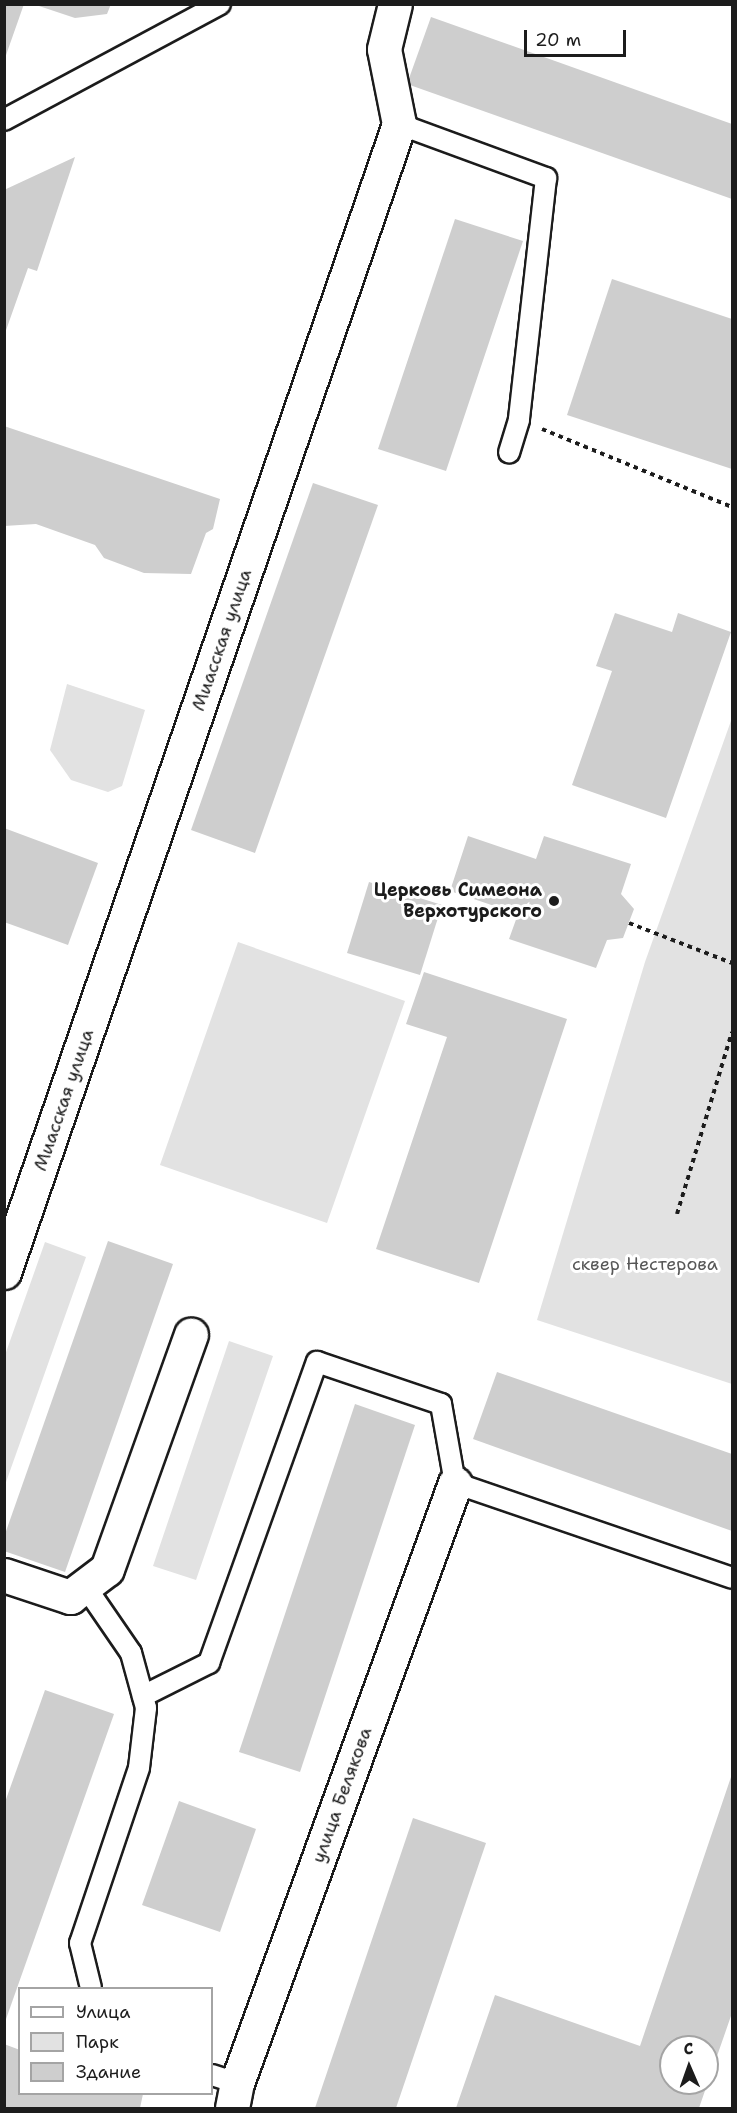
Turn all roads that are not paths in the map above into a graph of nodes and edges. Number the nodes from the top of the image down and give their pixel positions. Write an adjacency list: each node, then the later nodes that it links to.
1 (220, 4): 3 (lane)
2 (395, 4): 4 (street)
3 (4, 120)
4 (399, 124): 5 (lane); 6 (street, Миасская улица)
5 (509, 452)
6 (4, 1272)
7 (192, 1335): 11 (street)
8 (455, 1483): 10 (lane); 12 (lane); 14 (street, улица Белякова)
9 (4, 1575): 11 (street)
10 (732, 1578)
11 (85, 1586): 12 (lane)
12 (143, 1696): 13 (lane)
13 (91, 1987)
14 (227, 2089)

